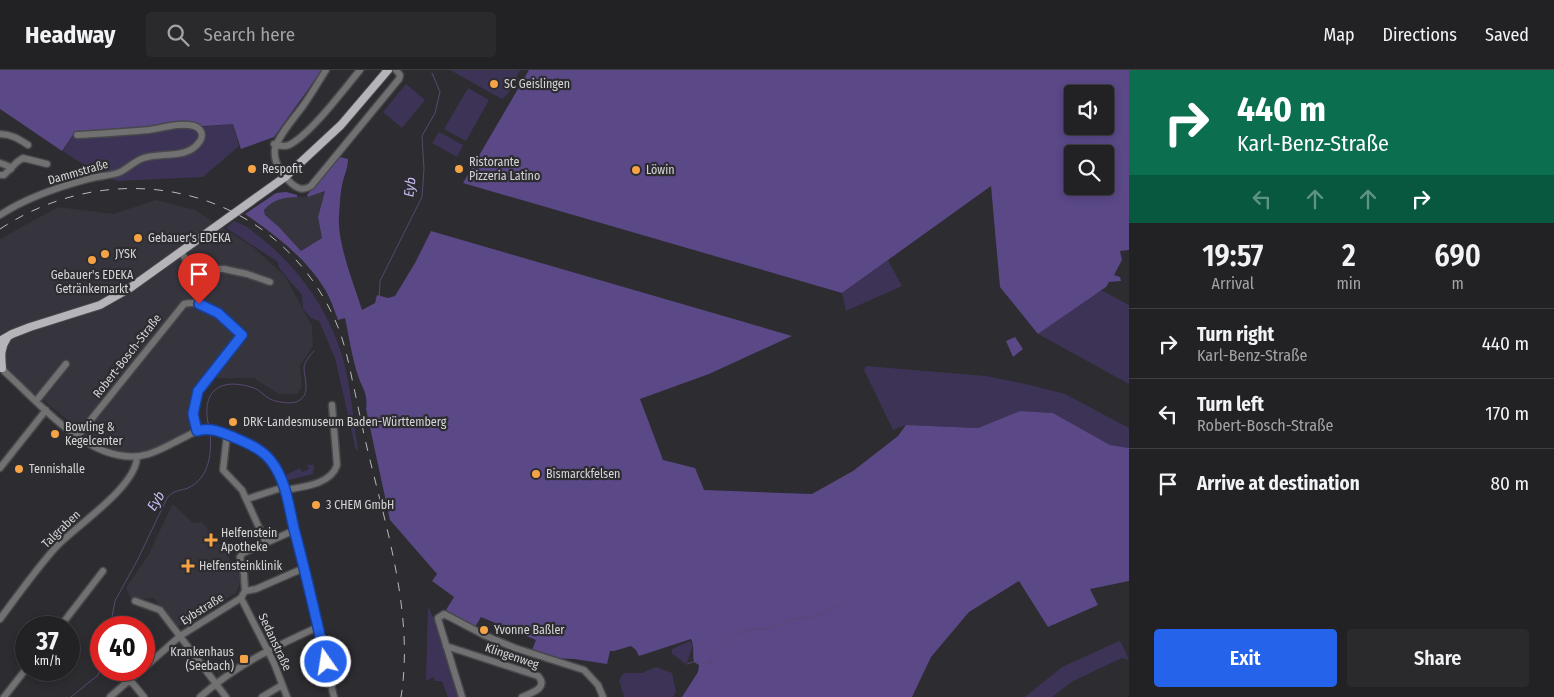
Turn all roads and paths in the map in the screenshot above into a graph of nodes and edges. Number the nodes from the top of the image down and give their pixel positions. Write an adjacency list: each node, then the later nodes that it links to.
1 (326, 70): 7 (street)
2 (360, 70): 7 (street)
3 (387, 70): 13 (main road)
4 (398, 73): 13 (street)
5 (0, 134): 8 (street)
6 (77, 136): 14 (street, Dammstraße)
7 (275, 144): 13 (street)
8 (28, 145)
9 (0, 163): 11 (street)
10 (47, 164): 11 (street)
11 (11, 169): 12 (street)
12 (0, 175)
13 (285, 177): 15 (main road)
14 (0, 215)
15 (182, 252): 16 (street); 17 (main road)
16 (270, 282)
17 (6, 337): 19 (main road)
18 (66, 364): 20 (street)
19 (0, 367): 20 (street)
20 (36, 401): 22 (street)
21 (332, 406): 28 (street)
22 (46, 410): 25 (street); 27 (street)
23 (200, 430): 24 (street); 25 (street, Robert-Bosch-Straße); 26 (street)
24 (227, 435): 28 (street); 29 (street)
25 (78, 437): 26 (street)
26 (137, 457): 38 (street, Talgraben)
27 (0, 468)
28 (281, 490): 29 (street); 30 (street)
29 (247, 500): 31 (street)
30 (295, 530): 31 (street); 32 (street)
31 (266, 543): 34 (street)
32 (304, 568): 34 (street); 39 (street)
33 (103, 571): 37 (street)
34 (245, 591): 35 (street, Eybstraße)
35 (241, 598): 40 (street, Eybstraße); 42 (street, Sedanstraße)
36 (135, 601): 40 (street)
37 (68, 616)
38 (0, 619)
39 (318, 628): 42 (street); 57 (street)
40 (180, 636): 43 (street, Eybstraße); 47 (street)
41 (446, 646): 58 (street); 59 (street, Klingenweg); 60 (street)
42 (267, 650): 47 (street); 48 (street, Sedanstraße)
43 (155, 658)
44 (17, 681): 50 (street)
45 (129, 681): 51 (street, Eybstraße)
46 (131, 681): 52 (street)
47 (216, 683): 53 (street); 54 (street)
48 (282, 685): 55 (street); 56 (street, Sedanstraße)
49 (0, 693): 50 (street)
50 (4, 697)
51 (110, 697)
52 (144, 697)
53 (200, 697)
54 (226, 697)
55 (262, 697)
56 (287, 697)
57 (334, 697)
58 (462, 697)
59 (522, 697)
60 (603, 697)

